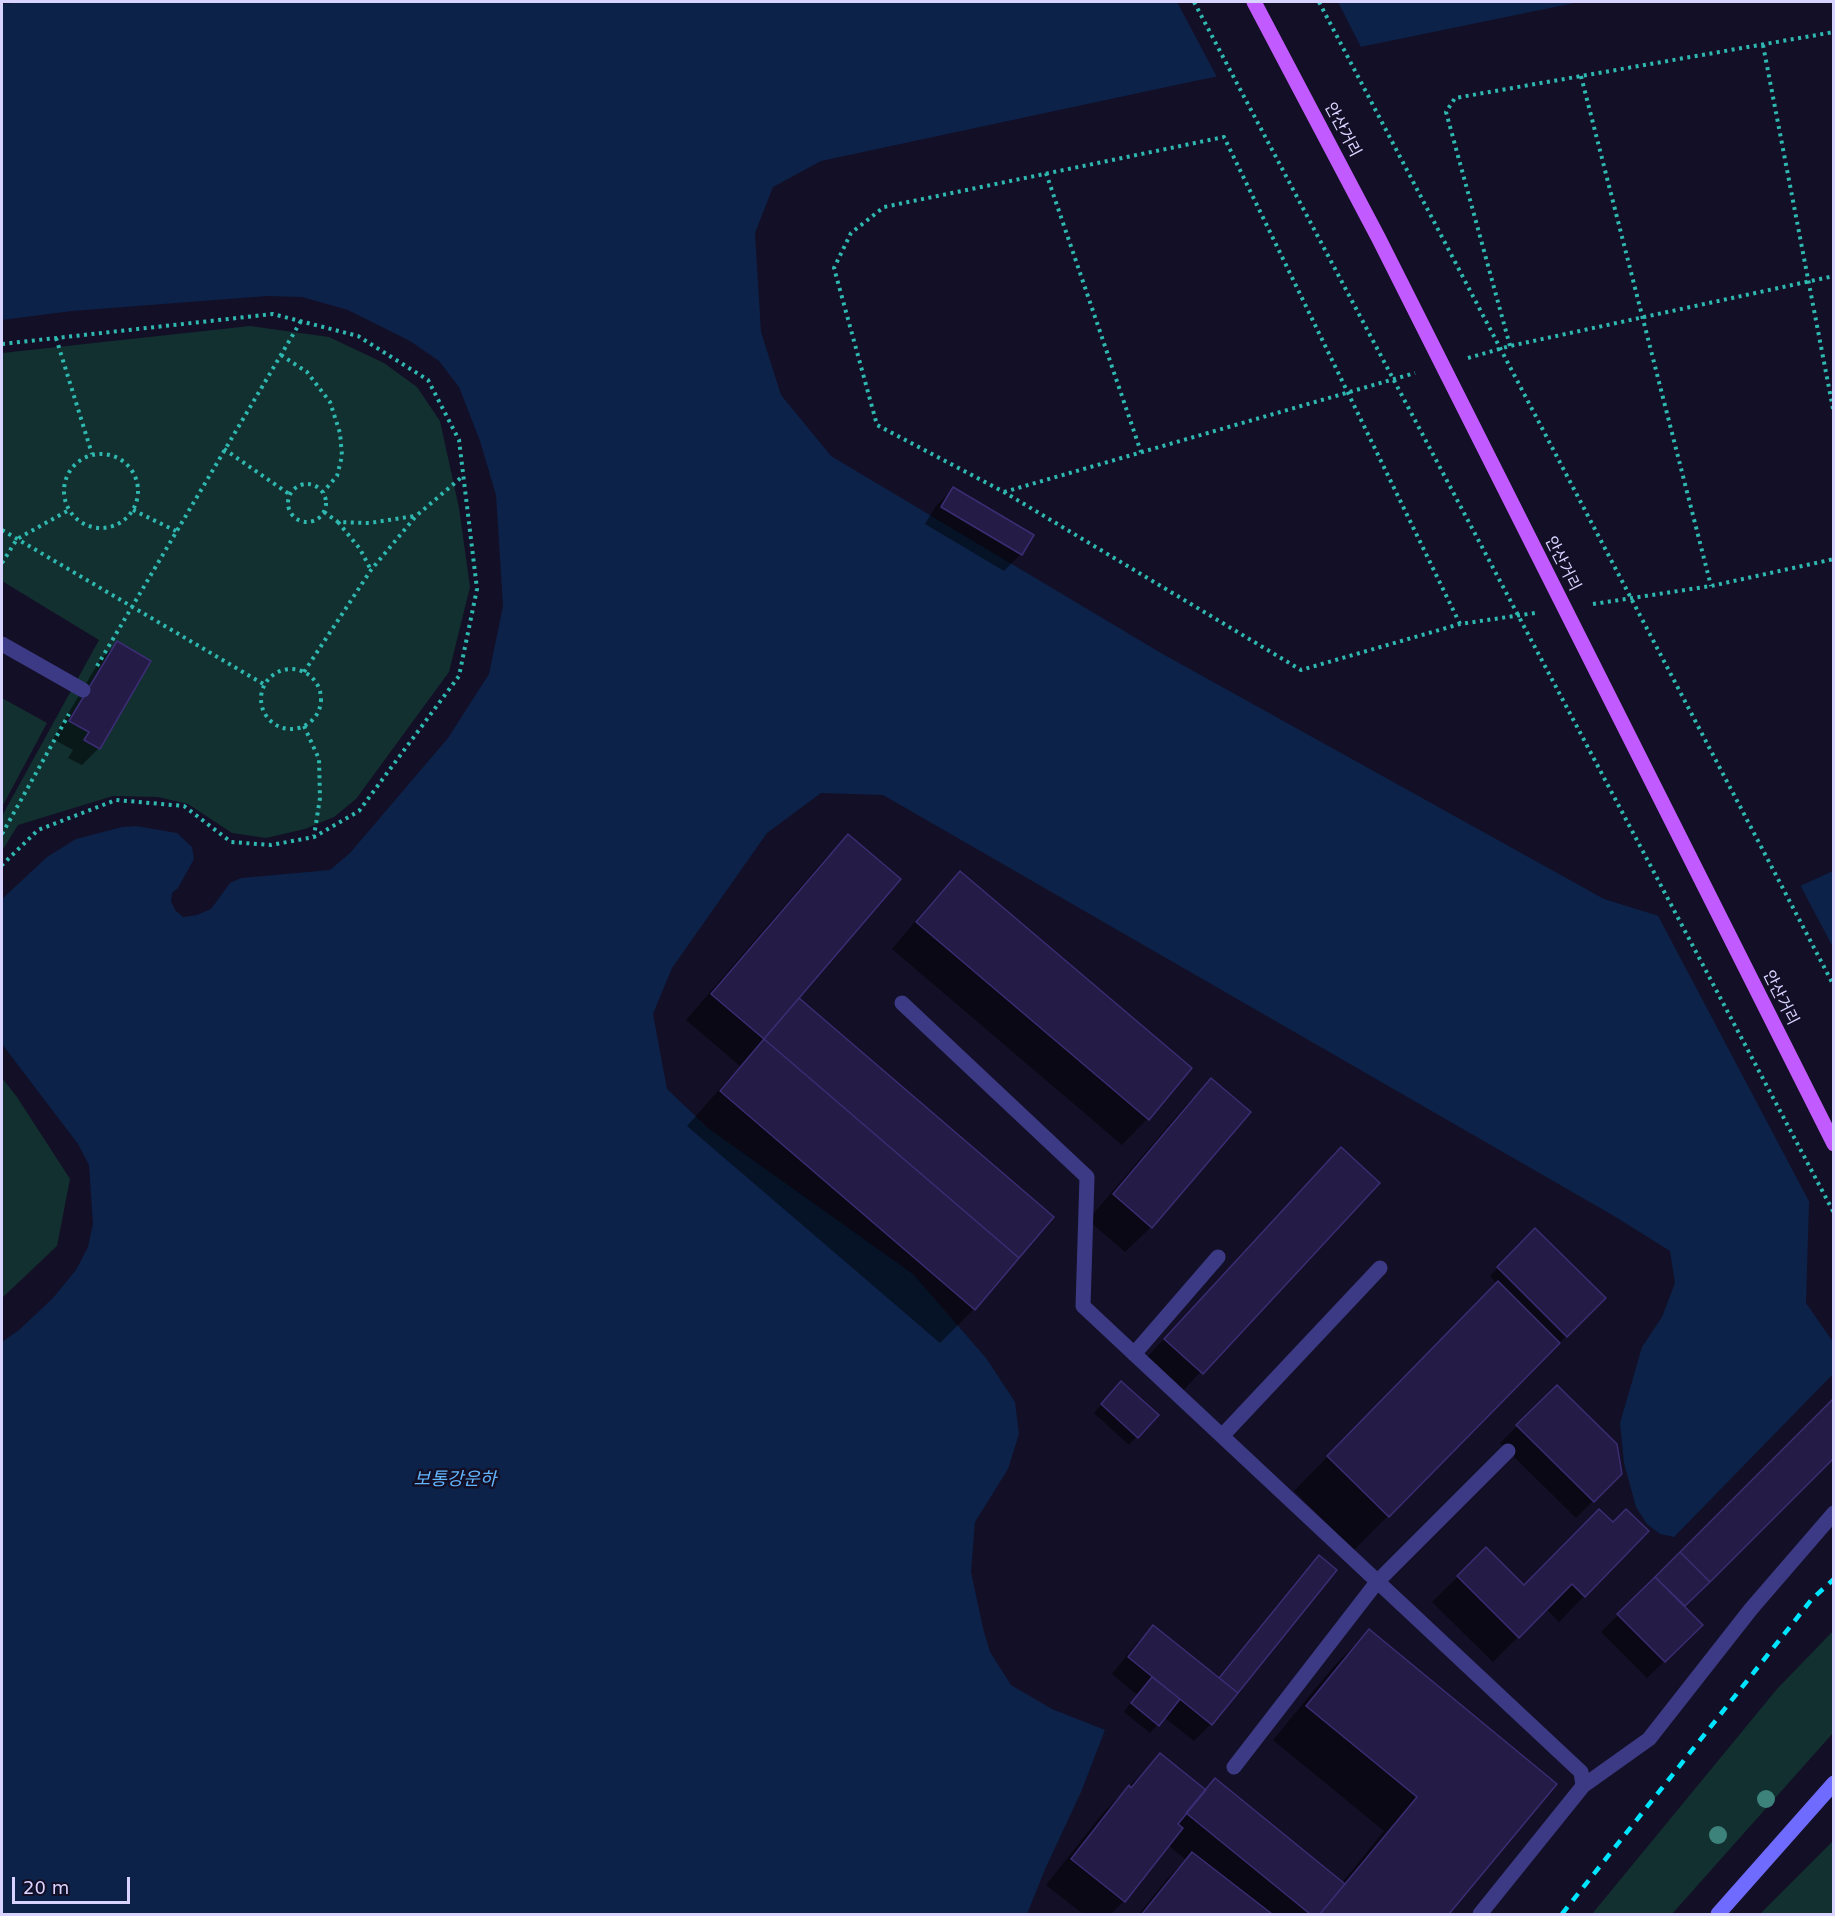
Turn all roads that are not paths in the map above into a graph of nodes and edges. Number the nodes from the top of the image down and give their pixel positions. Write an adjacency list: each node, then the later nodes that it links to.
1 (1254, 2): 5 (main road, 안산거리, bridge)
2 (2, 645): 3 (street)
3 (83, 690)
4 (902, 1003): 8 (street)
5 (1833, 1144)
6 (1218, 1257): 8 (street)
7 (1380, 1268): 9 (street)
8 (1134, 1354): 9 (street)
9 (1222, 1436): 12 (street)
10 (1508, 1450): 12 (street)
11 (1833, 1513): 15 (street)
12 (1377, 1582): 13 (street); 15 (street)
13 (1234, 1767)
14 (1833, 1783): 17 (main road)
15 (1583, 1786): 16 (street)
16 (1480, 1914)
17 (1718, 1914)

